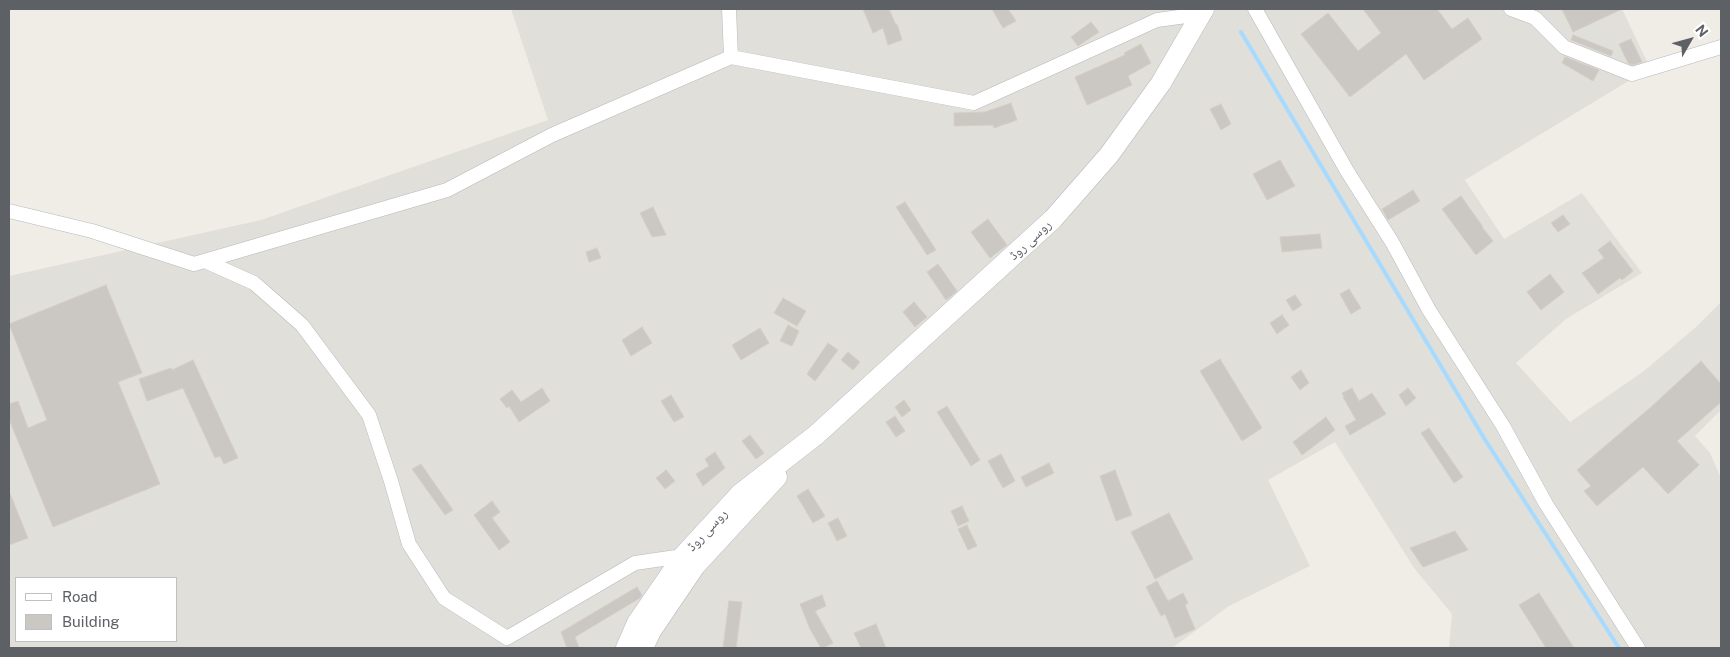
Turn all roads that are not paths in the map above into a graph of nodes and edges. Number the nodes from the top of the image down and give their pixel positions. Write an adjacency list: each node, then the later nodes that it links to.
1 (729, 9): 6 (street)
2 (1255, 9): 13 (street)
3 (1512, 9): 5 (street)
4 (1202, 11): 6 (street); 9 (main road, روسی روڈ)
5 (1721, 47)
6 (731, 57): 8 (street)
7 (9, 211): 8 (street)
8 (205, 261): 10 (street)
9 (816, 435): 10 (main road, روسی روڈ); 12 (main road, روسی روڈ)
10 (683, 556): 11 (main road, روسی روڈ)
11 (626, 648)
12 (643, 648)
13 (1638, 648)

